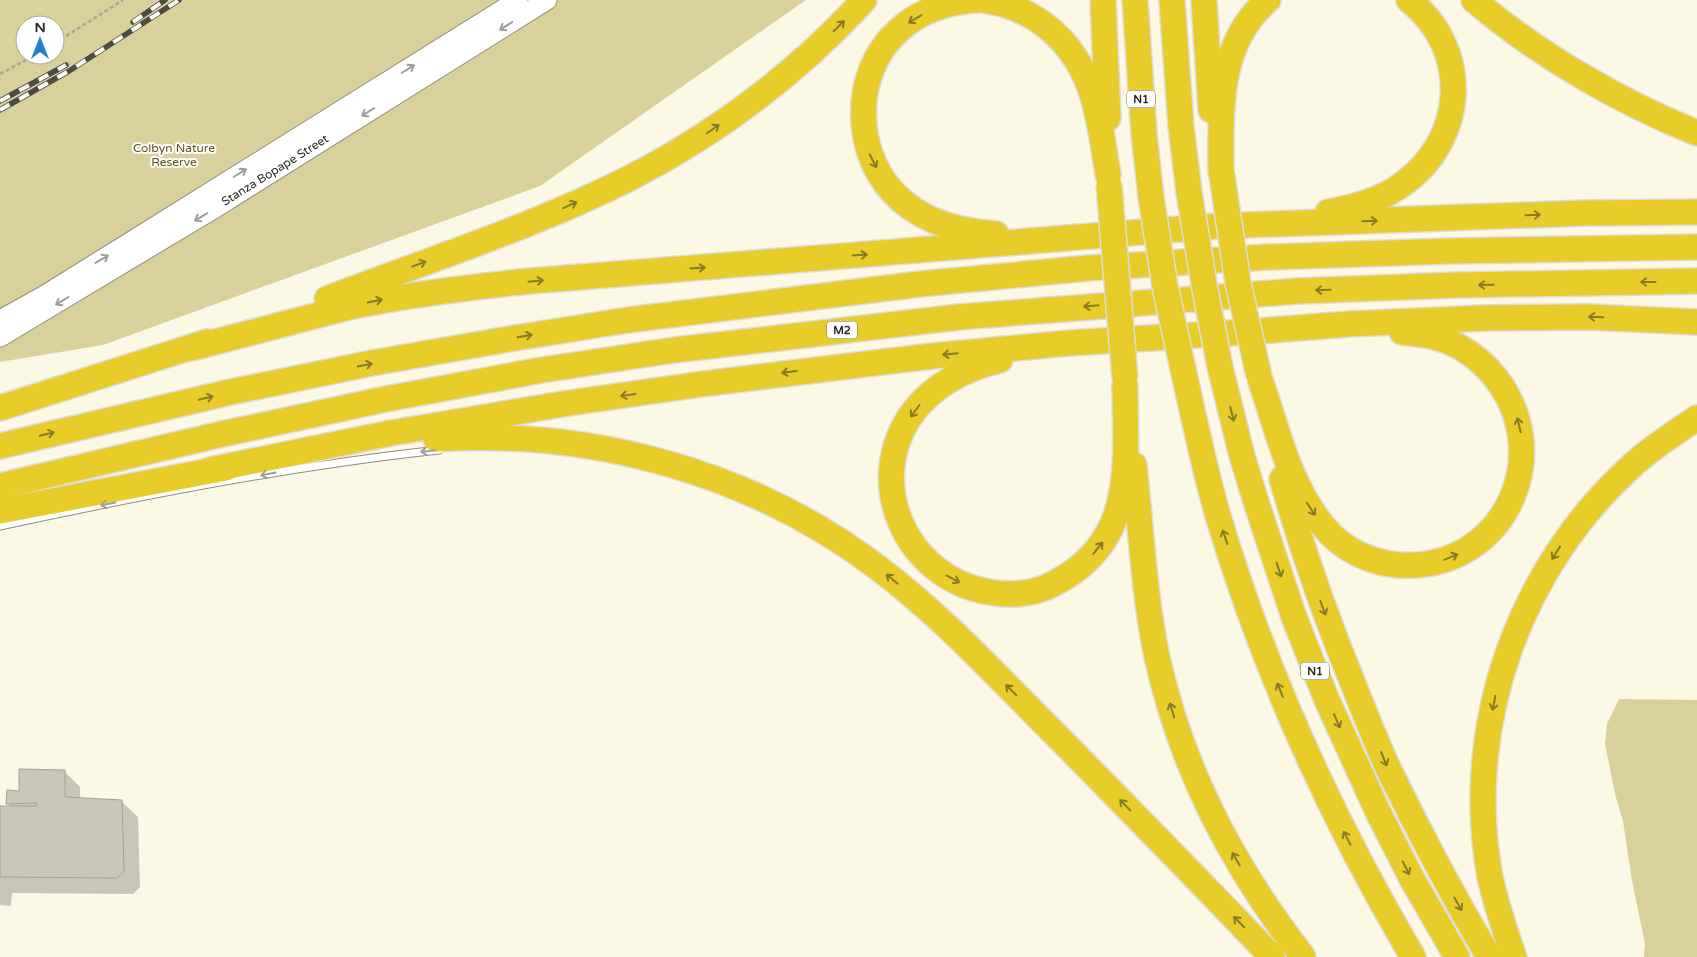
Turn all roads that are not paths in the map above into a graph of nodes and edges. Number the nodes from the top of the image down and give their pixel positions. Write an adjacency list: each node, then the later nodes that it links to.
1 (518, 0): 21 (main road, Stanza Bopape Street, one-way to 1)
2 (547, 0): 24 (main road, Stanza Bopape Street, one-way to 24)
3 (864, 0): 26 (highway, one-way to 3)
4 (977, 0): 18 (highway, one-way to 18)
5 (983, 0): 15 (highway)
6 (1103, 0): 15 (highway)
7 (1135, 0): 41 (highway, N1, one-way to 7, bridge)
8 (1172, 0): 42 (highway, N1, one-way to 42, bridge)
9 (1204, 0): 14 (highway)
10 (1268, 0): 14 (highway)
11 (1410, 0): 17 (highway)
12 (1474, 0): 13 (highway)
13 (1697, 133)
14 (1222, 174): 27 (highway, bridge)
15 (1109, 180): 28 (highway, bridge)
16 (1697, 212): 17 (highway, one-way to 16)
17 (1217, 226): 18 (highway)
18 (1111, 234): 26 (highway, one-way to 18)
19 (1697, 247): 31 (highway, one-way to 19)
20 (1697, 281): 36 (highway, M2, one-way to 36)
21 (0, 320)
22 (1697, 322): 23 (highway, one-way to 23)
23 (1246, 332): 25 (highway); 27 (highway, one-way to 23)
24 (0, 337)
25 (1138, 339): 28 (highway, one-way to 28); 35 (highway, one-way to 35)
26 (192, 348): 29 (highway)
27 (1260, 379): 43 (highway, one-way to 43)
28 (1125, 382): 40 (highway, one-way to 28)
29 (0, 408)
30 (1697, 418): 44 (highway, one-way to 44)
31 (0, 446)
32 (521, 447): 33 (lane)
33 (600, 447): 35 (highway); 39 (highway, one-way to 33)
34 (450, 449): 38 (lane, one-way to 38)
35 (210, 470): 37 (highway)
36 (0, 486)
37 (0, 511)
38 (0, 526)
39 (1272, 957)
40 (1303, 957)
41 (1413, 957)
42 (1457, 957)
43 (1489, 957)
44 (1514, 957)

